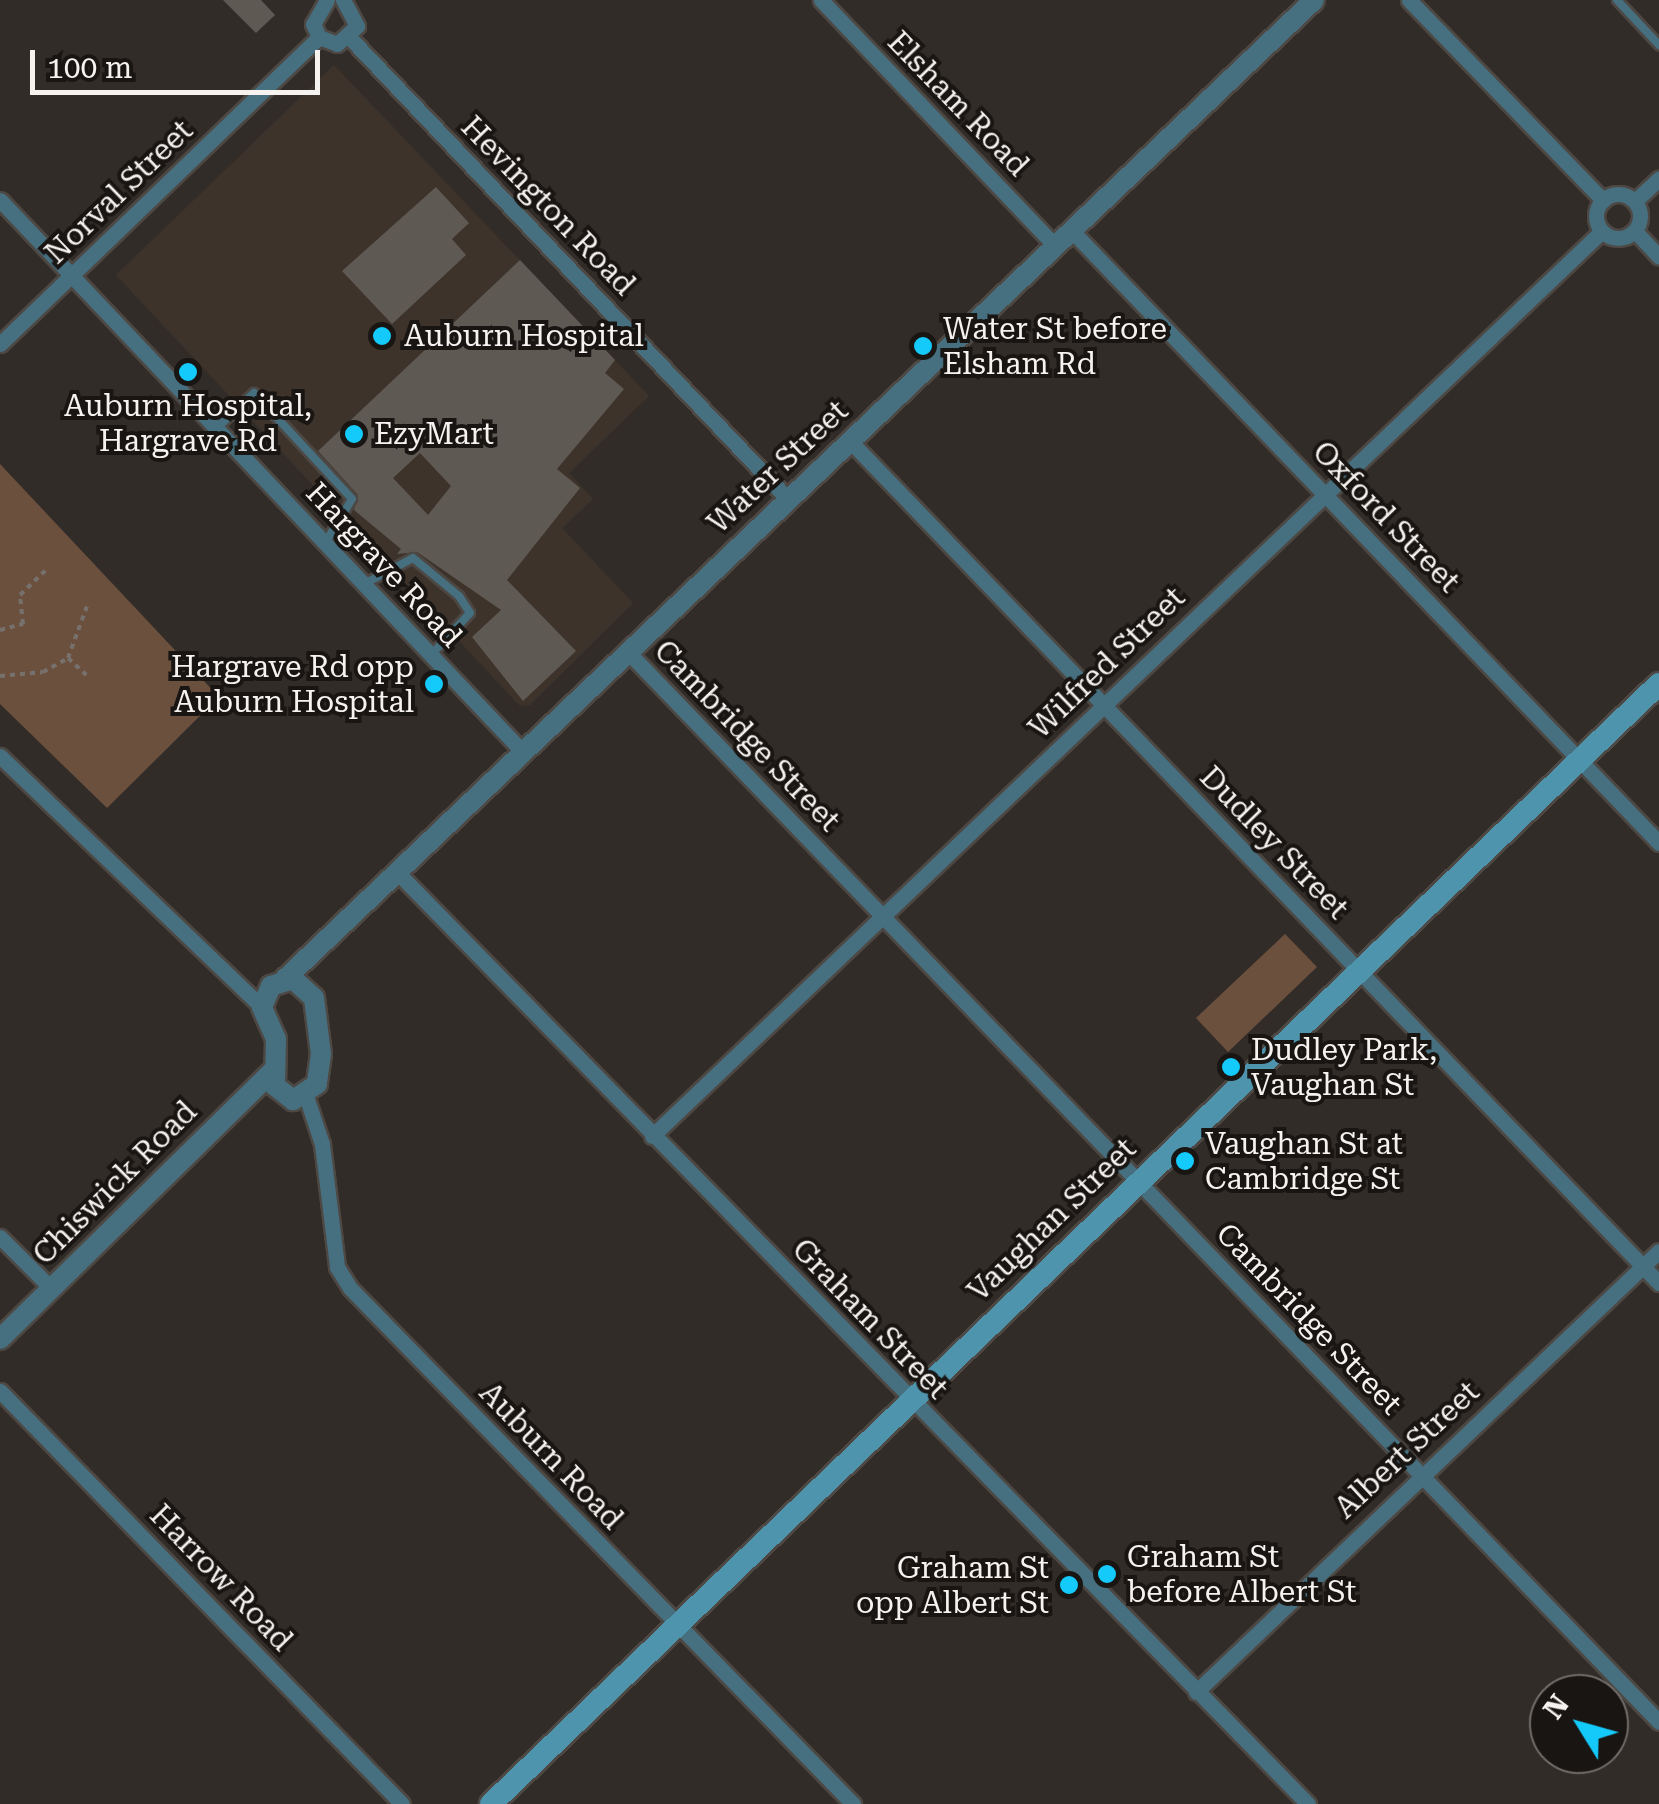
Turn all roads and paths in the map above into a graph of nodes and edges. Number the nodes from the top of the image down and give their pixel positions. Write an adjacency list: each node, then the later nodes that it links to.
1 (821, 0): 17 (street, Elsham Road)
2 (1314, 0): 14 (street, Water Street)
3 (1409, 0): 12 (street)
4 (1617, 0): 9 (lane)
5 (321, 2): 7 (street)
6 (351, 2): 8 (street)
7 (319, 37): 8 (street); 19 (street, Norval Street)
8 (350, 38): 24 (street, Hevington Road)
9 (1659, 45)
10 (1659, 179): 13 (street)
11 (0, 200): 19 (street, Hargrave Road)
12 (1603, 200): 13 (street); 15 (street)
13 (1635, 202): 16 (street)
14 (1072, 231): 17 (street, Water Street); 23 (street, Oxford Street)
15 (1602, 231): 16 (street); 23 (street, Wilfred Street)
16 (1635, 232): 18 (street)
17 (1055, 246): 22 (street, Water Street)
18 (1659, 257)
19 (72, 276): 20 (street, Norval Street); 21 (street, Hargrave Road)
20 (0, 344)
21 (216, 428): 25 (street, Hargrave Road); 25 (lane)
22 (850, 441): 24 (street, Water Street); 36 (street, Dudley Street)
23 (1324, 493): 36 (street, Wilfred Street); 39 (street, Oxford Street)
24 (788, 499): 30 (street, Water Street)
25 (325, 543): 27 (street, Hargrave Road)
26 (48, 568): 29 (path)
27 (364, 584): 31 (street, Hargrave Road); 31 (lane)
28 (87, 606): 32 (path)
29 (0, 630)
30 (627, 651): 37 (street, Water Street); 42 (street, Cambridge Street)
31 (432, 655): 37 (street, Hargrave Road)
32 (68, 658): 33 (path); 34 (path)
33 (86, 675)
34 (0, 676)
35 (1659, 684): 39 (main road, Vaughan Street)
36 (1103, 705): 42 (street, Wilfred Street); 43 (street, Dudley Street)
37 (522, 751): 41 (street, Water Street)
38 (0, 756): 45 (street)
39 (1580, 759): 40 (street, Oxford Street); 43 (main road, Vaughan Street)
40 (1659, 844)
41 (395, 870): 44 (street, Water Street); 48 (street, Graham Street)
42 (881, 914): 48 (street, Wilfred Street); 49 (street, Cambridge Street)
43 (1358, 970): 49 (main road, Vaughan Street); 52 (street, Dudley Street)
44 (285, 979): 45 (street, Water Street); 47 (street)
45 (262, 1007): 46 (street)
46 (274, 1070): 47 (street); 54 (street, Chiswick Road)
47 (306, 1096): 59 (street, Auburn Road)
48 (652, 1136): 57 (street, Graham Street)
49 (1137, 1180): 57 (main road, Vaughan Street); 58 (street, Cambridge Street)
50 (0, 1236): 54 (street)
51 (1659, 1252): 52 (street, Albert Street)
52 (1643, 1266): 53 (street, Dudley Street); 58 (street, Albert Street)
53 (1659, 1283)
54 (51, 1288): 55 (street, Chiswick Road)
55 (0, 1339)
56 (0, 1391): 62 (street, Harrow Road)
57 (910, 1398): 59 (main road, Vaughan Street); 60 (street, Graham Street)
58 (1420, 1475): 60 (street, Albert Street); 61 (street, Cambridge Street)
59 (678, 1624): 63 (main road, Vaughan Street); 64 (street, Auburn Road)
60 (1196, 1692): 65 (street, Graham Street)
61 (1659, 1722)
62 (402, 1804)
63 (491, 1804)
64 (853, 1804)
65 (1308, 1804)

